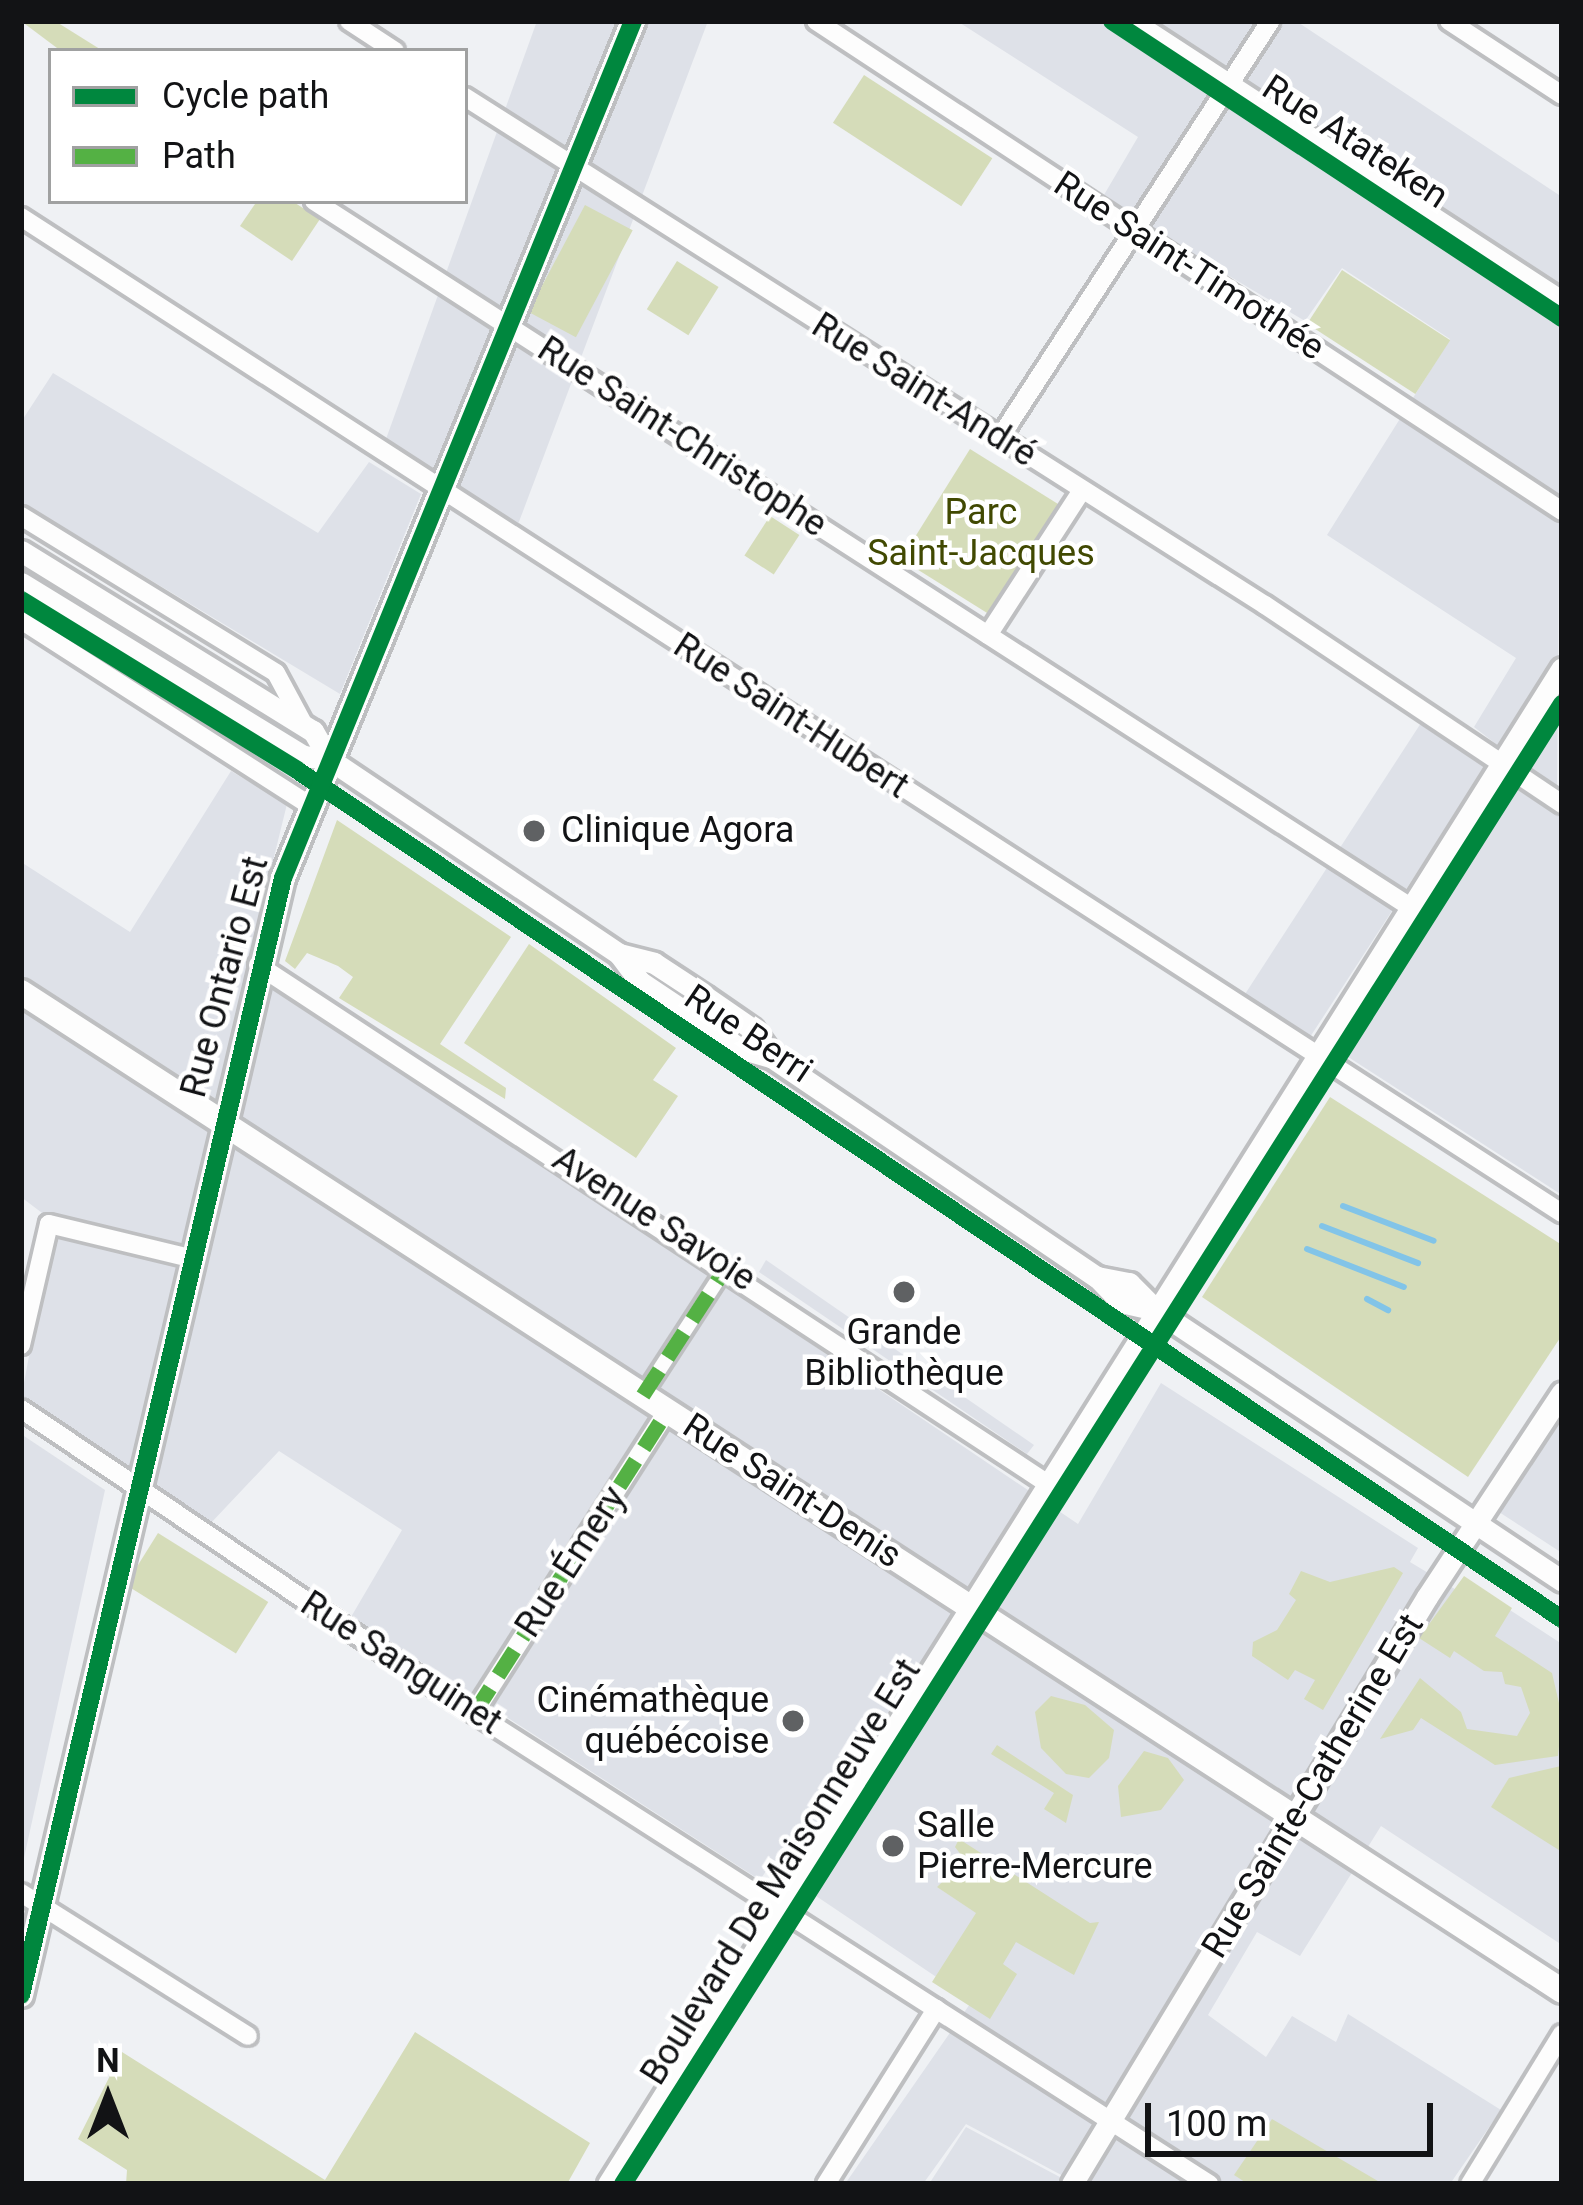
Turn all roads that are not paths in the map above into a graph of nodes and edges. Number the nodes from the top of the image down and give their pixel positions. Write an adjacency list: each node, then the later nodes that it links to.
1 (349, 21): 7 (street)
2 (633, 21): 11 (main road, Rue Ontario Est)
3 (816, 21): 14 (street, Rue Saint-Timothée)
4 (1134, 21): 8 (street, Rue Atateken)
5 (1270, 21): 8 (street)
6 (1449, 21): 9 (street)
7 (390, 48)
8 (1230, 83): 14 (street); 15 (street, Rue Atateken)
9 (1562, 95)
10 (468, 99): 11 (street, Rue Saint-André)
11 (572, 166): 16 (main road, Rue Ontario Est); 17 (street, Rue Saint-André)
12 (319, 204): 16 (street, Rue Saint-Christophe)
13 (21, 217): 18 (street, Rue Saint-Hubert)
14 (1135, 230): 17 (street); 20 (street, Rue Saint-Timothée)
15 (1562, 300)
16 (508, 326): 18 (main road, Rue Ontario Est); 25 (street, Rue Saint-Christophe)
17 (999, 439): 19 (street, Rue Saint-André)
18 (439, 488): 28 (main road, Rue Ontario Est); 35 (street, Rue Saint-Hubert)
19 (1082, 490): 25 (street); 29 (street, Rue Saint-André)
20 (1562, 511)
21 (21, 516): 27 (street, Rue Berri)
22 (21, 551): 27 (street, Rue Berri)
23 (21, 583): 28 (street, Rue Berri)
24 (21, 620): 31 (street)
25 (988, 634): 32 (street, Rue Saint-Christophe)
26 (1562, 668): 29 (street, Boulevard De Maisonneuve Est)
27 (304, 725): 28 (street, Rue Berri)
28 (329, 759): 31 (main road, Rue Ontario Est); 40 (street, Rue Berri)
29 (1502, 762): 30 (street, Rue Saint-André); 32 (street, Boulevard De Maisonneuve Est)
30 (1562, 804)
31 (309, 805): 33 (main road, Rue Ontario Est)
32 (1412, 908): 35 (street, Boulevard De Maisonneuve Est)
33 (258, 964): 36 (main road, Rue Ontario Est); 39 (street, Avenue Savoie)
34 (21, 992): 36 (main road, Rue Saint-Denis)
35 (1319, 1057): 37 (street, Rue Saint-Hubert); 40 (street, Boulevard De Maisonneuve Est)
36 (221, 1122): 38 (main road, Rue Ontario Est); 42 (main road, Rue Saint-Denis)
37 (1562, 1213)
38 (190, 1258): 41 (street); 47 (main road, Rue Ontario Est)
39 (727, 1267): 42 (street); 46 (street, Avenue Savoie)
40 (1156, 1310): 46 (street, Boulevard De Maisonneuve Est); 48 (street, Rue Berri)
41 (21, 1345)
42 (643, 1395): 45 (main road, Rue Saint-Denis)
43 (1558, 1406): 48 (street, Rue Sainte-Catherine Est)
44 (21, 1409): 47 (street, Rue Sanguinet)
45 (668, 1411): 50 (main road, Rue Saint-Denis); 51 (street, Rue Émery)
46 (1045, 1482): 50 (street, Boulevard De Maisonneuve Est)
47 (138, 1490): 51 (street, Rue Sanguinet); 53 (main road, Rue Ontario Est)
48 (1474, 1524): 49 (street, Rue Berri); 52 (street, Rue Sainte-Catherine Est)
49 (1562, 1581)
50 (966, 1604): 52 (main road, Rue Saint-Denis); 54 (street, Boulevard De Maisonneuve Est)
51 (474, 1713): 54 (street, Rue Sanguinet)
52 (1295, 1814): 55 (main road, Rue Saint-Denis); 60 (street, Rue Sainte-Catherine Est)
53 (31, 1899): 56 (main road, Rue Ontario Est); 59 (street)
54 (779, 1909): 57 (street, Rue Sanguinet); 61 (street, Boulevard De Maisonneuve Est)
55 (1562, 1991)
56 (21, 1995)
57 (936, 2009): 60 (street, Rue Sanguinet); 62 (street)
58 (1562, 2034): 65 (street)
59 (248, 2036)
60 (1111, 2120): 63 (street, Rue Sainte-Catherine Est); 64 (street, Rue Sanguinet)
61 (608, 2184)
62 (826, 2184)
63 (1072, 2184)
64 (1209, 2184)
65 (1470, 2184)

